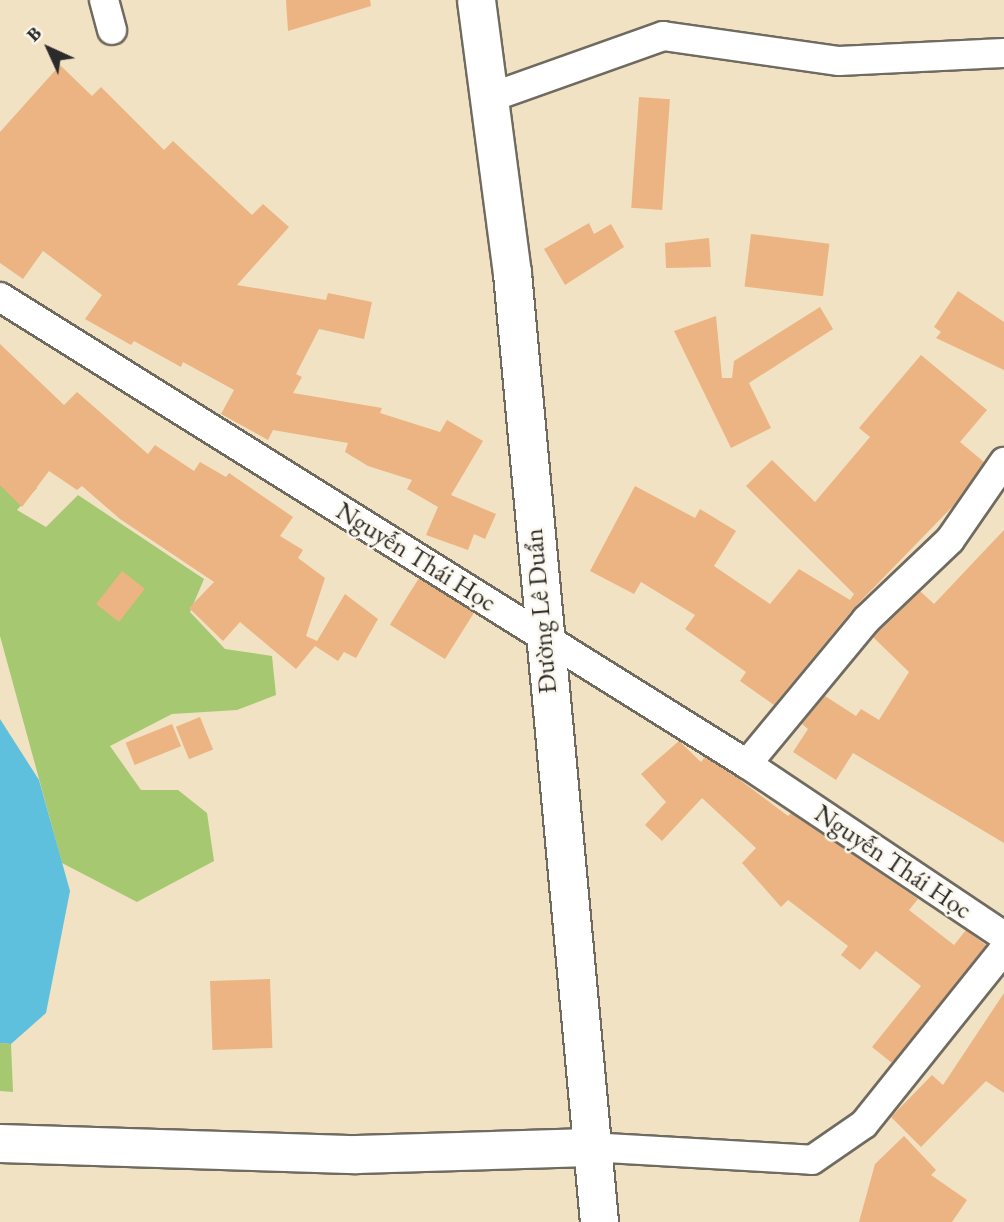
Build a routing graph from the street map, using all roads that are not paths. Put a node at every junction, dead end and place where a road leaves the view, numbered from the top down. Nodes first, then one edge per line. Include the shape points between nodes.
1 (104, 0) edge
2 (476, 0) edge
3 (112, 30) dead end
4 (1004, 53) edge
5 (489, 98) junction
6 (0, 297) edge
7 (1004, 462) edge
8 (542, 638) junction
9 (747, 764) junction
10 (1004, 936) edge
11 (1004, 949) edge
12 (0, 1143) edge
13 (589, 1147) junction
14 (599, 1222) edge

1 - 3 street
2 - 5 street, Đường Lê Duẩn
4 - 5 street via 839,61 663,36
5 - 8 street, Đường Lê Duẩn via 512,273
6 - 8 street, Nguyễn Thái Học
7 - 9 street via 950,540 866,620
8 - 9 street, Nguyễn Thái Học
8 - 13 street, Đường Lê Duẩn
9 - 10 street, Nguyễn Thái Học
11 - 13 street via 864,1124 812,1160
12 - 13 street via 356,1154
13 - 14 street, Đường Lê Duẩn

